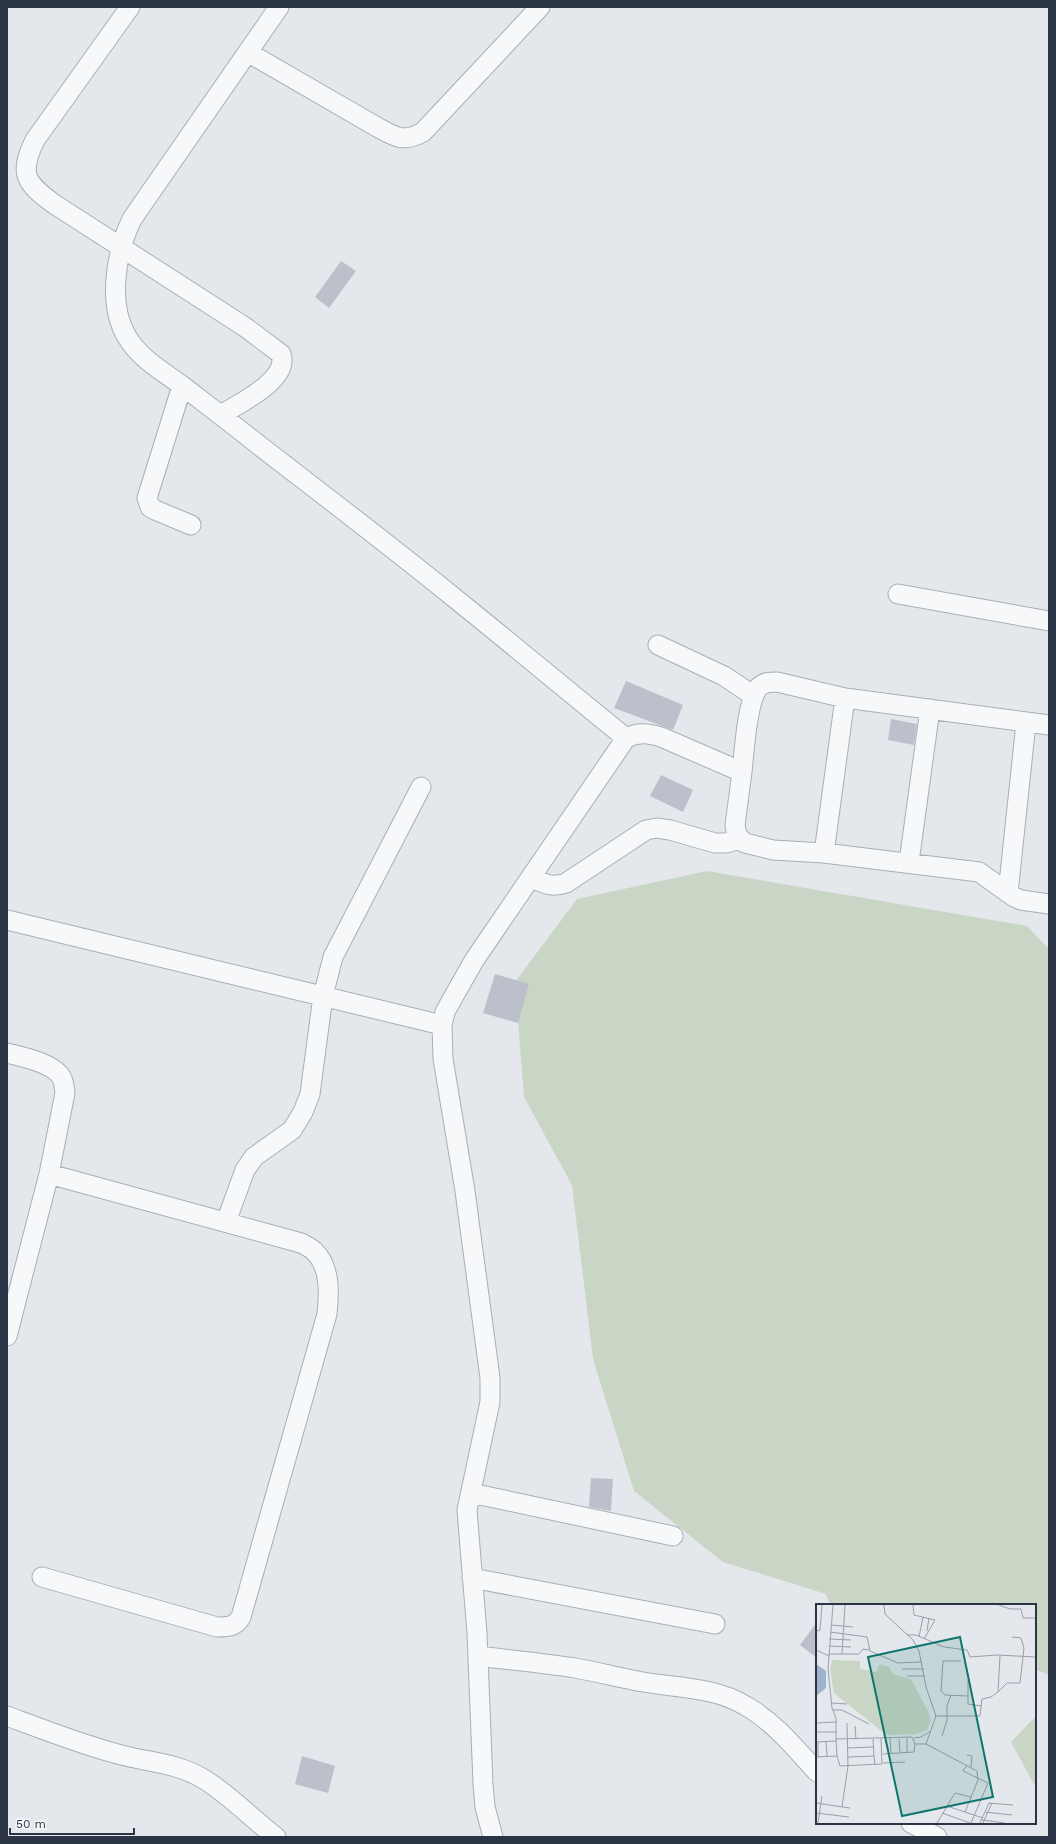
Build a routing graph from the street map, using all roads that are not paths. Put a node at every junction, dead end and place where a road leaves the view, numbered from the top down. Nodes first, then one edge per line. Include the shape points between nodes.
1 (130, 7) edge
2 (279, 7) edge
3 (534, 9) edge
4 (249, 53) junction
5 (120, 247) junction
6 (182, 386) junction
7 (221, 415) junction
8 (191, 524) dead end
9 (898, 594) dead end
10 (1049, 621) edge
11 (658, 645) dead end
12 (754, 696) junction
13 (845, 698) junction
14 (930, 709) junction
15 (1026, 723) junction
16 (1049, 725) edge
17 (626, 738) junction
18 (742, 772) junction
19 (422, 788) dead end
20 (740, 839) junction
21 (824, 853) junction
22 (909, 862) junction
23 (531, 877) junction
24 (1008, 893) junction
25 (1049, 904) edge
26 (7, 920) edge
27 (323, 996) junction
28 (442, 1025) junction
29 (7, 1053) edge
30 (49, 1174) junction
31 (226, 1222) junction
32 (7, 1336) edge
33 (470, 1493) junction
34 (673, 1536) dead end
35 (42, 1577) dead end
36 (472, 1578) junction
37 (715, 1624) dead end
38 (478, 1656) junction
39 (7, 1716) edge
40 (816, 1771) edge
41 (913, 1824) edge
42 (276, 1837) edge
43 (493, 1837) edge
44 (937, 1837) edge

1 - 5 street via 35,140 26,164 26,174 34,189
2 - 4 street
3 - 4 street via 423,132 408,139 392,135 377,127
4 - 5 street via 132,219
5 - 6 street via 116,278 120,322 137,352
5 - 7 street via 245,327 281,354 282,366 271,382
6 - 7 street
6 - 8 street via 147,498 150,507 155,510
7 - 17 street via 456,599
9 - 10 street
11 - 12 street via 724,676
12 - 13 street via 763,684 777,682
12 - 18 street via 750,708
13 - 14 street
13 - 21 street
14 - 15 street
14 - 22 street
15 - 16 street
15 - 24 street
17 - 18 street via 640,733 661,737
17 - 23 street
18 - 20 street via 735,824
19 - 27 street via 334,957
20 - 21 street via 759,848
20 - 23 street via 715,843 657,828 646,830 566,883 549,885
21 - 22 street
22 - 24 street via 979,872
23 - 28 street via 451,1000
24 - 25 street via 1021,900
26 - 27 street
27 - 28 street
27 - 31 street via 310,1094 303,1112 292,1130 254,1157 245,1170
28 - 33 street via 443,1059 465,1191 490,1378 490,1402
29 - 30 street via 36,1061 60,1074 64,1082 63,1107
30 - 31 street
30 - 32 street
31 - 35 street via 301,1243 314,1251 324,1264 329,1296 241,1617 237,1624 217,1627
33 - 34 street
33 - 36 street via 467,1516
36 - 37 street
36 - 38 street
38 - 40 street via 574,1668 644,1682 690,1687 730,1698 762,1716
38 - 43 street via 483,1784 485,1807
39 - 42 street via 114,1754 191,1772 228,1797
41 - 44 street

